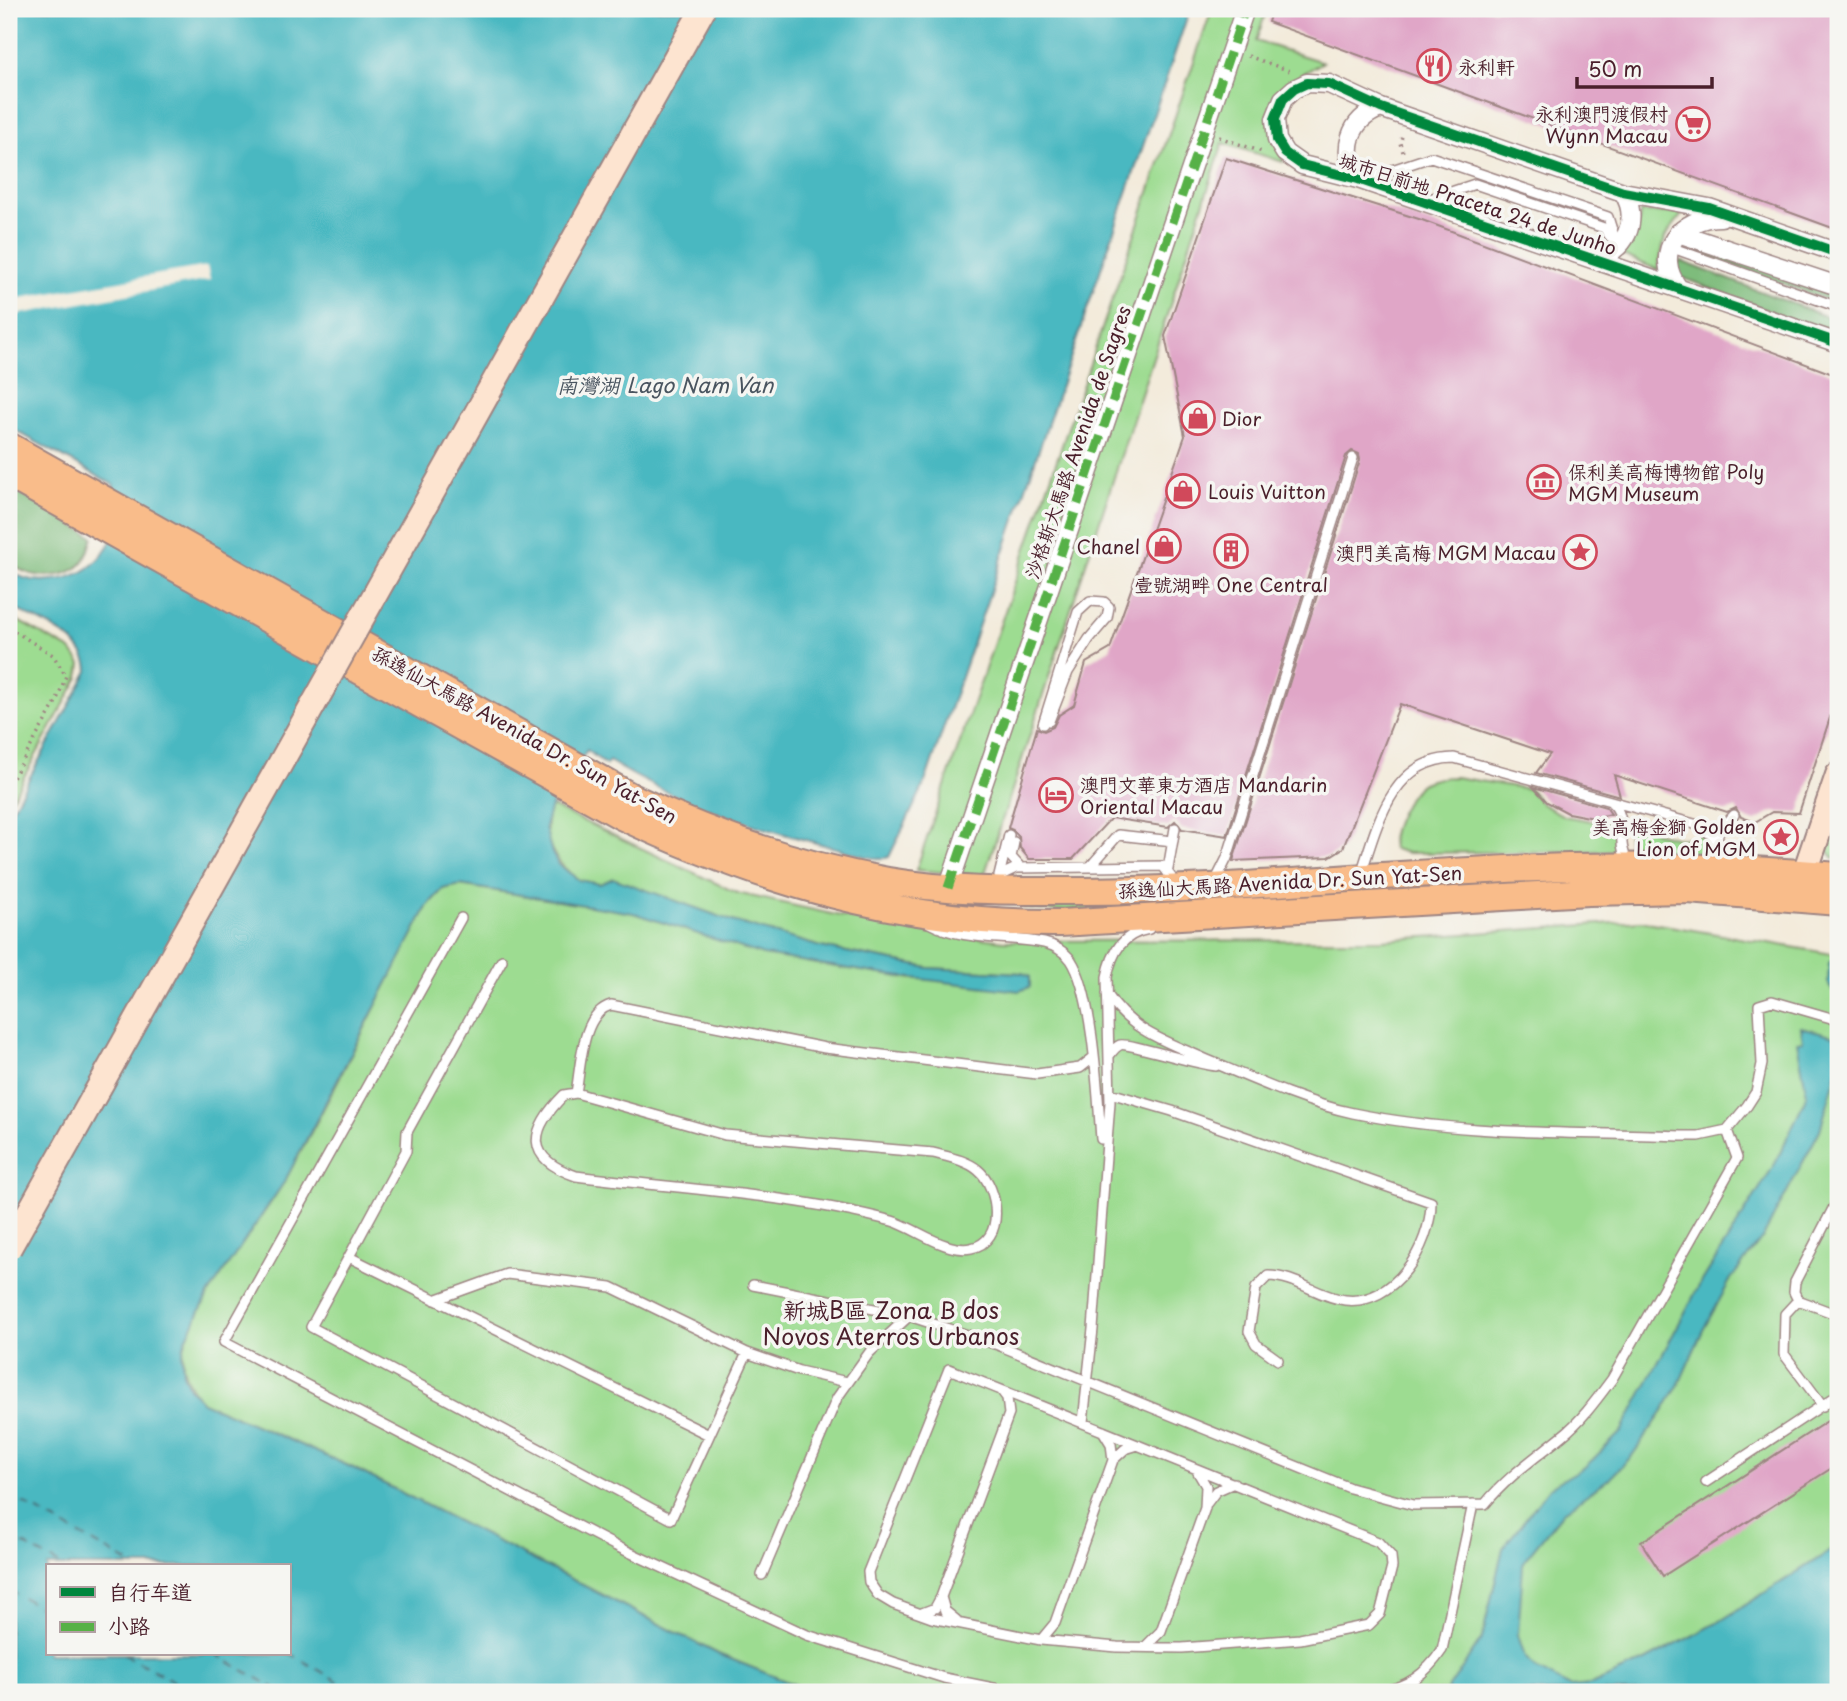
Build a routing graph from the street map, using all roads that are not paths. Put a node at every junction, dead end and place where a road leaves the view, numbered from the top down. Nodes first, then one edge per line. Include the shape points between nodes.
1 (703, 9) edge
2 (1245, 9) edge
3 (1381, 108) junction
4 (1361, 179) junction
5 (1623, 192) junction
6 (1424, 201) junction
7 (1736, 218) junction
8 (1674, 240) junction
9 (1618, 248) junction
10 (1838, 253) edge
11 (1593, 259) junction
12 (1838, 286) edge
13 (1679, 289) junction
14 (1838, 307) edge
15 (1837, 343) edge
16 (9, 446) edge
17 (1353, 458) dead end
18 (9, 475) edge
19 (109, 516) junction
20 (1046, 723) joint
21 (1838, 775) edge
22 (582, 782) junction
23 (1607, 800) junction
24 (1734, 815) dead end
25 (1175, 828) dead end
26 (1173, 841) junction
27 (1717, 844) junction
28 (1227, 858) junction
29 (1090, 867) junction
30 (1634, 867) junction
31 (1021, 868) junction
32 (1168, 869) junction
33 (1731, 869) junction
34 (1838, 876) edge
35 (1359, 879) junction
36 (998, 884) junction
37 (1801, 886) junction
38 (1251, 887) junction
39 (948, 888) junction
40 (1196, 889) junction
41 (1838, 902) edge
42 (912, 913) junction
43 (461, 918) dead end
44 (1060, 923) junction
45 (1193, 926) dead end
46 (502, 960) dead end
47 (1108, 995) junction
48 (1838, 1020) edge
49 (1090, 1030) junction
50 (1109, 1042) junction
51 (1126, 1044) junction
52 (1094, 1057) junction
53 (1109, 1057) junction
54 (1222, 1066) junction
55 (576, 1093) junction
56 (1110, 1093) junction
57 (1727, 1129) junction
58 (1103, 1162) junction
59 (1838, 1199) edge
60 (9, 1248) edge
61 (349, 1257) junction
62 (753, 1285) dead end
63 (435, 1300) junction
64 (1798, 1300) junction
65 (909, 1315) junction
66 (1838, 1315) edge
67 (747, 1353) junction
68 (1278, 1360) dead end
69 (847, 1381) junction
70 (1086, 1382) junction
71 (1001, 1390) junction
72 (1838, 1395) edge
73 (1031, 1402) junction
74 (1823, 1406) junction
75 (1009, 1414) junction
76 (1083, 1422) junction
77 (1102, 1430) junction
78 (709, 1435) junction
79 (1139, 1445) junction
80 (1113, 1460) junction
81 (1194, 1467) junction
82 (1706, 1482) dead end
83 (1234, 1483) junction
84 (1473, 1504) junction
85 (1205, 1508) junction
86 (762, 1575) dead end
87 (941, 1597) junction
88 (920, 1614) junction
89 (1055, 1623) junction
90 (961, 1624) junction
91 (1163, 1625) junction
92 (1041, 1640) junction
93 (1070, 1643) junction
94 (1143, 1648) junction
95 (1182, 1648) junction
96 (1013, 1692) edge
97 (1378, 1692) edge

1 - 60 main road, bridge
2 - 39 street, 沙格斯大馬路 Avenida de Sagres
3 - 4 street, 城市日前地 Praceta 24 de Junho via 1362,119 1350,137 1349,158
3 - 4 street, 城市日前地 Praceta 24 de Junho via 1329,84 1307,83 1279,105 1275,126 1285,153 1302,165
3 - 5 street
4 - 6 street, 城市日前地 Praceta 24 de Junho
4 - 9 lane via 1431,157 1608,217
5 - 7 street via 1709,208
5 - 9 street, 城市日前地 Praceta 24 de Junho via 1631,217
6 - 9 lane via 1475,184 1604,228
6 - 11 street, 城市日前地 Praceta 24 de Junho
7 - 8 street via 1701,219
7 - 10 street
8 - 12 street
8 - 13 street via 1669,268
8 - 14 lane
9 - 11 street, 城市日前地 Praceta 24 de Junho
11 - 13 street, 城市日前地 Praceta 24 de Junho
13 - 15 street, 城市日前地 Praceta 24 de Junho
16 - 19 main road, 孫逸仙大馬路 Avenida Dr. Sun Yat-Sen
17 - 28 lane
18 - 19 main road, 孫逸仙大馬路 Avenida Dr. Sun Yat-Sen
19 - 22 main road, 孫逸仙大馬路 Avenida Dr. Sun Yat-Sen
20 - 20 lane via 1078,612 1090,601 1104,602 1109,607 1107,618 1077,654
21 - 37 main road
22 - 39 main road, 孫逸仙大馬路 Avenida Dr. Sun Yat-Sen via 632,797 730,840 823,868
22 - 42 main road, 孫逸仙大馬路 Avenida Dr. Sun Yat-Sen via 662,836 719,859 781,880
23 - 27 lane via 1698,825
23 - 30 lane via 1621,816 1623,855
23 - 35 lane via 1454,758 1424,763 1406,775 1391,795
24 - 27 lane via 1718,833
25 - 26 lane
26 - 29 lane via 1118,835
26 - 32 lane
27 - 33 lane
28 - 38 lane via 1233,875
28 - 40 lane via 1219,877
29 - 31 lane
29 - 32 lane
30 - 33 main road, 孫逸仙大馬路 Avenida Dr. Sun Yat-Sen
30 - 35 main road, 孫逸仙大馬路 Avenida Dr. Sun Yat-Sen
31 - 36 lane via 1007,870
31 - 36 lane via 1011,857 1012,838
32 - 40 lane via 1175,883
33 - 37 main road, 孫逸仙大馬路 Avenida Dr. Sun Yat-Sen
34 - 37 main road, 孫逸仙大馬路 Avenida Dr. Sun Yat-Sen
35 - 38 main road, 孫逸仙大馬路 Avenida Dr. Sun Yat-Sen
36 - 39 main road, 孫逸仙大馬路 Avenida Dr. Sun Yat-Sen
36 - 40 main road, 孫逸仙大馬路 Avenida Dr. Sun Yat-Sen
36 - 44 main road via 1001,901 1012,911
37 - 41 main road, 孫逸仙大馬路 Avenida Dr. Sun Yat-Sen
37 - 44 main road, 孫逸仙大馬路 Avenida Dr. Sun Yat-Sen via 1589,892 1304,915
38 - 40 main road, 孫逸仙大馬路 Avenida Dr. Sun Yat-Sen
42 - 44 main road, 孫逸仙大馬路 Avenida Dr. Sun Yat-Sen via 1002,923
42 - 49 lane via 949,933 1044,943 1060,951 1078,976
43 - 96 lane via 225,1342 616,1546 807,1635 932,1674
45 - 47 lane via 1152,928 1125,938 1111,959
46 - 61 lane via 407,1132 406,1151
47 - 50 lane
47 - 54 lane via 1123,1015 1146,1033
48 - 57 lane via 1780,1003 1759,1005 1760,1076 1747,1106
49 - 50 lane
49 - 52 lane
50 - 51 lane
50 - 53 lane
51 - 53 lane
51 - 54 lane via 1184,1062
52 - 55 lane via 1080,1068 1037,1074 825,1048 611,1005 592,1018
52 - 58 lane
53 - 56 lane
54 - 57 lane via 1351,1112 1464,1129 1690,1136
55 - 55 lane via 725,1135 933,1153 960,1161 978,1170 991,1185 993,1232 970,1249 945,1244 894,1222 830,1209 576,1176 552,1168 541,1156 537,1139 554,1105 564,1095
56 - 58 lane
56 - 68 lane via 1431,1202 1423,1242 1410,1265 1386,1289 1365,1301 1341,1300 1281,1276 1268,1276 1256,1288 1249,1331 1256,1344
57 - 84 lane via 1737,1158 1612,1379 1563,1435 1504,1481 1485,1504
58 - 70 lane
59 - 64 lane via 1795,1282
61 - 63 lane
61 - 78 lane via 311,1327 671,1519
62 - 65 lane
63 - 67 lane via 507,1275 611,1287
63 - 78 lane
64 - 66 lane
64 - 74 lane via 1785,1314 1784,1354
65 - 69 lane
65 - 70 lane
67 - 69 lane
67 - 78 lane
69 - 86 lane
70 - 76 lane
70 - 84 lane via 1350,1488 1413,1504
71 - 73 lane
71 - 75 lane
71 - 88 lane via 949,1369 869,1572 869,1582 878,1595
72 - 74 lane
73 - 75 lane via 1016,1406
73 - 76 lane
74 - 82 lane
75 - 87 lane
76 - 77 lane
77 - 79 lane
77 - 80 lane via 1111,1444
79 - 80 lane via 1125,1449
79 - 81 lane
80 - 89 lane
81 - 83 lane
81 - 85 lane via 1206,1486
83 - 85 lane via 1216,1491
83 - 95 lane via 1385,1547 1392,1567 1382,1608 1369,1625 1350,1631
84 - 97 lane via 1442,1650 1431,1667 1411,1682
85 - 91 lane
87 - 88 lane via 934,1608
87 - 90 lane via 945,1611
88 - 90 lane
89 - 92 lane
89 - 93 lane
90 - 92 lane
91 - 94 lane via 1156,1639
91 - 95 lane via 1168,1640
92 - 93 lane
93 - 94 lane
94 - 95 lane

